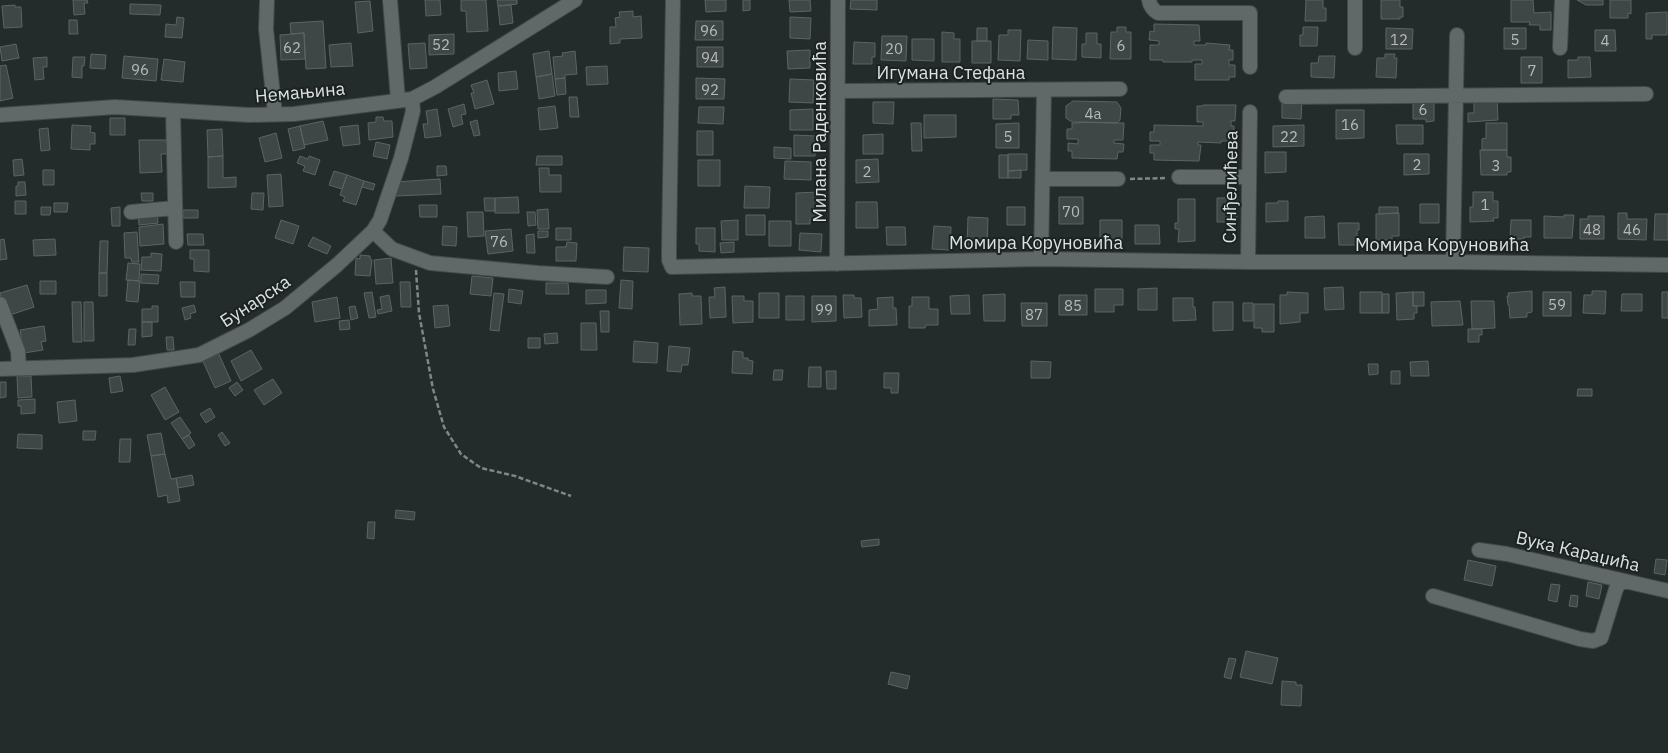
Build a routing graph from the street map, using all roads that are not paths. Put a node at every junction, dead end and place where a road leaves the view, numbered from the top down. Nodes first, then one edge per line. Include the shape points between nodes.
1 (266, 0) edge
2 (390, 0) edge
3 (575, 0) edge
4 (673, 0) edge
5 (838, 0) edge
6 (1149, 0) edge
7 (1355, 0) edge
8 (1562, 0) edge
9 (1457, 35) dead end
10 (1355, 48) dead end
11 (1560, 48) dead end
12 (1250, 67) dead end
13 (1120, 89) dead end
14 (1044, 90) junction
15 (838, 91) junction
16 (1646, 94) dead end
17 (1457, 96) junction
18 (1286, 97) dead end
19 (405, 99) junction
20 (173, 111) junction
21 (1250, 112) dead end
22 (275, 114) junction
23 (0, 115) edge
24 (1248, 177) junction
25 (1179, 178) road end
26 (1043, 179) junction
27 (1118, 180) road end
28 (175, 208) junction
29 (131, 212) dead end
30 (373, 231) junction
31 (176, 242) dead end
32 (1041, 259) junction
33 (1248, 262) junction
34 (1453, 262) junction
35 (837, 264) junction
36 (1668, 265) edge
37 (607, 277) dead end
38 (0, 304) edge
39 (19, 368) junction
40 (0, 369) edge
41 (1479, 550) dead end
42 (1620, 580) junction
43 (1668, 590) edge
44 (1432, 596) dead end

1 - 22 street
2 - 19 street, Бунарска
3 - 19 street, Немањина via 434,87
4 - 35 street, Момира Коруновића via 669,247 672,266
5 - 15 street, Милана Раденковића
6 - 12 street via 1158,13 1250,13
7 - 10 street
8 - 11 street
9 - 17 street
13 - 14 street
14 - 15 street, Игумана Стефана
14 - 26 street, Игумана Стефана
15 - 35 street, Милана Раденковића
16 - 17 street
17 - 18 street
17 - 34 street
19 - 22 street, Немањина
19 - 30 street, Бунарска via 412,111 401,158 380,220
20 - 22 street, Немањина
20 - 23 street, Немањина via 115,107
20 - 28 street
21 - 24 street, Синђелићева
24 - 25 street
24 - 33 street, Синђелићева
26 - 27 street
26 - 32 street, Игумана Стефана
28 - 29 street
28 - 31 street
30 - 37 street via 392,249 430,263
30 - 39 street, Бунарска via 285,308 199,355 133,365
32 - 33 street, Момира Коруновића
32 - 35 street, Момира Коруновића
33 - 34 street, Момира Коруновића
34 - 36 street, Момира Коруновића
38 - 39 street via 18,351
39 - 40 street, Бунарска
41 - 42 street, Вука Караџића
42 - 43 street, Вука Караџића
42 - 44 street via 1601,638 1594,641

